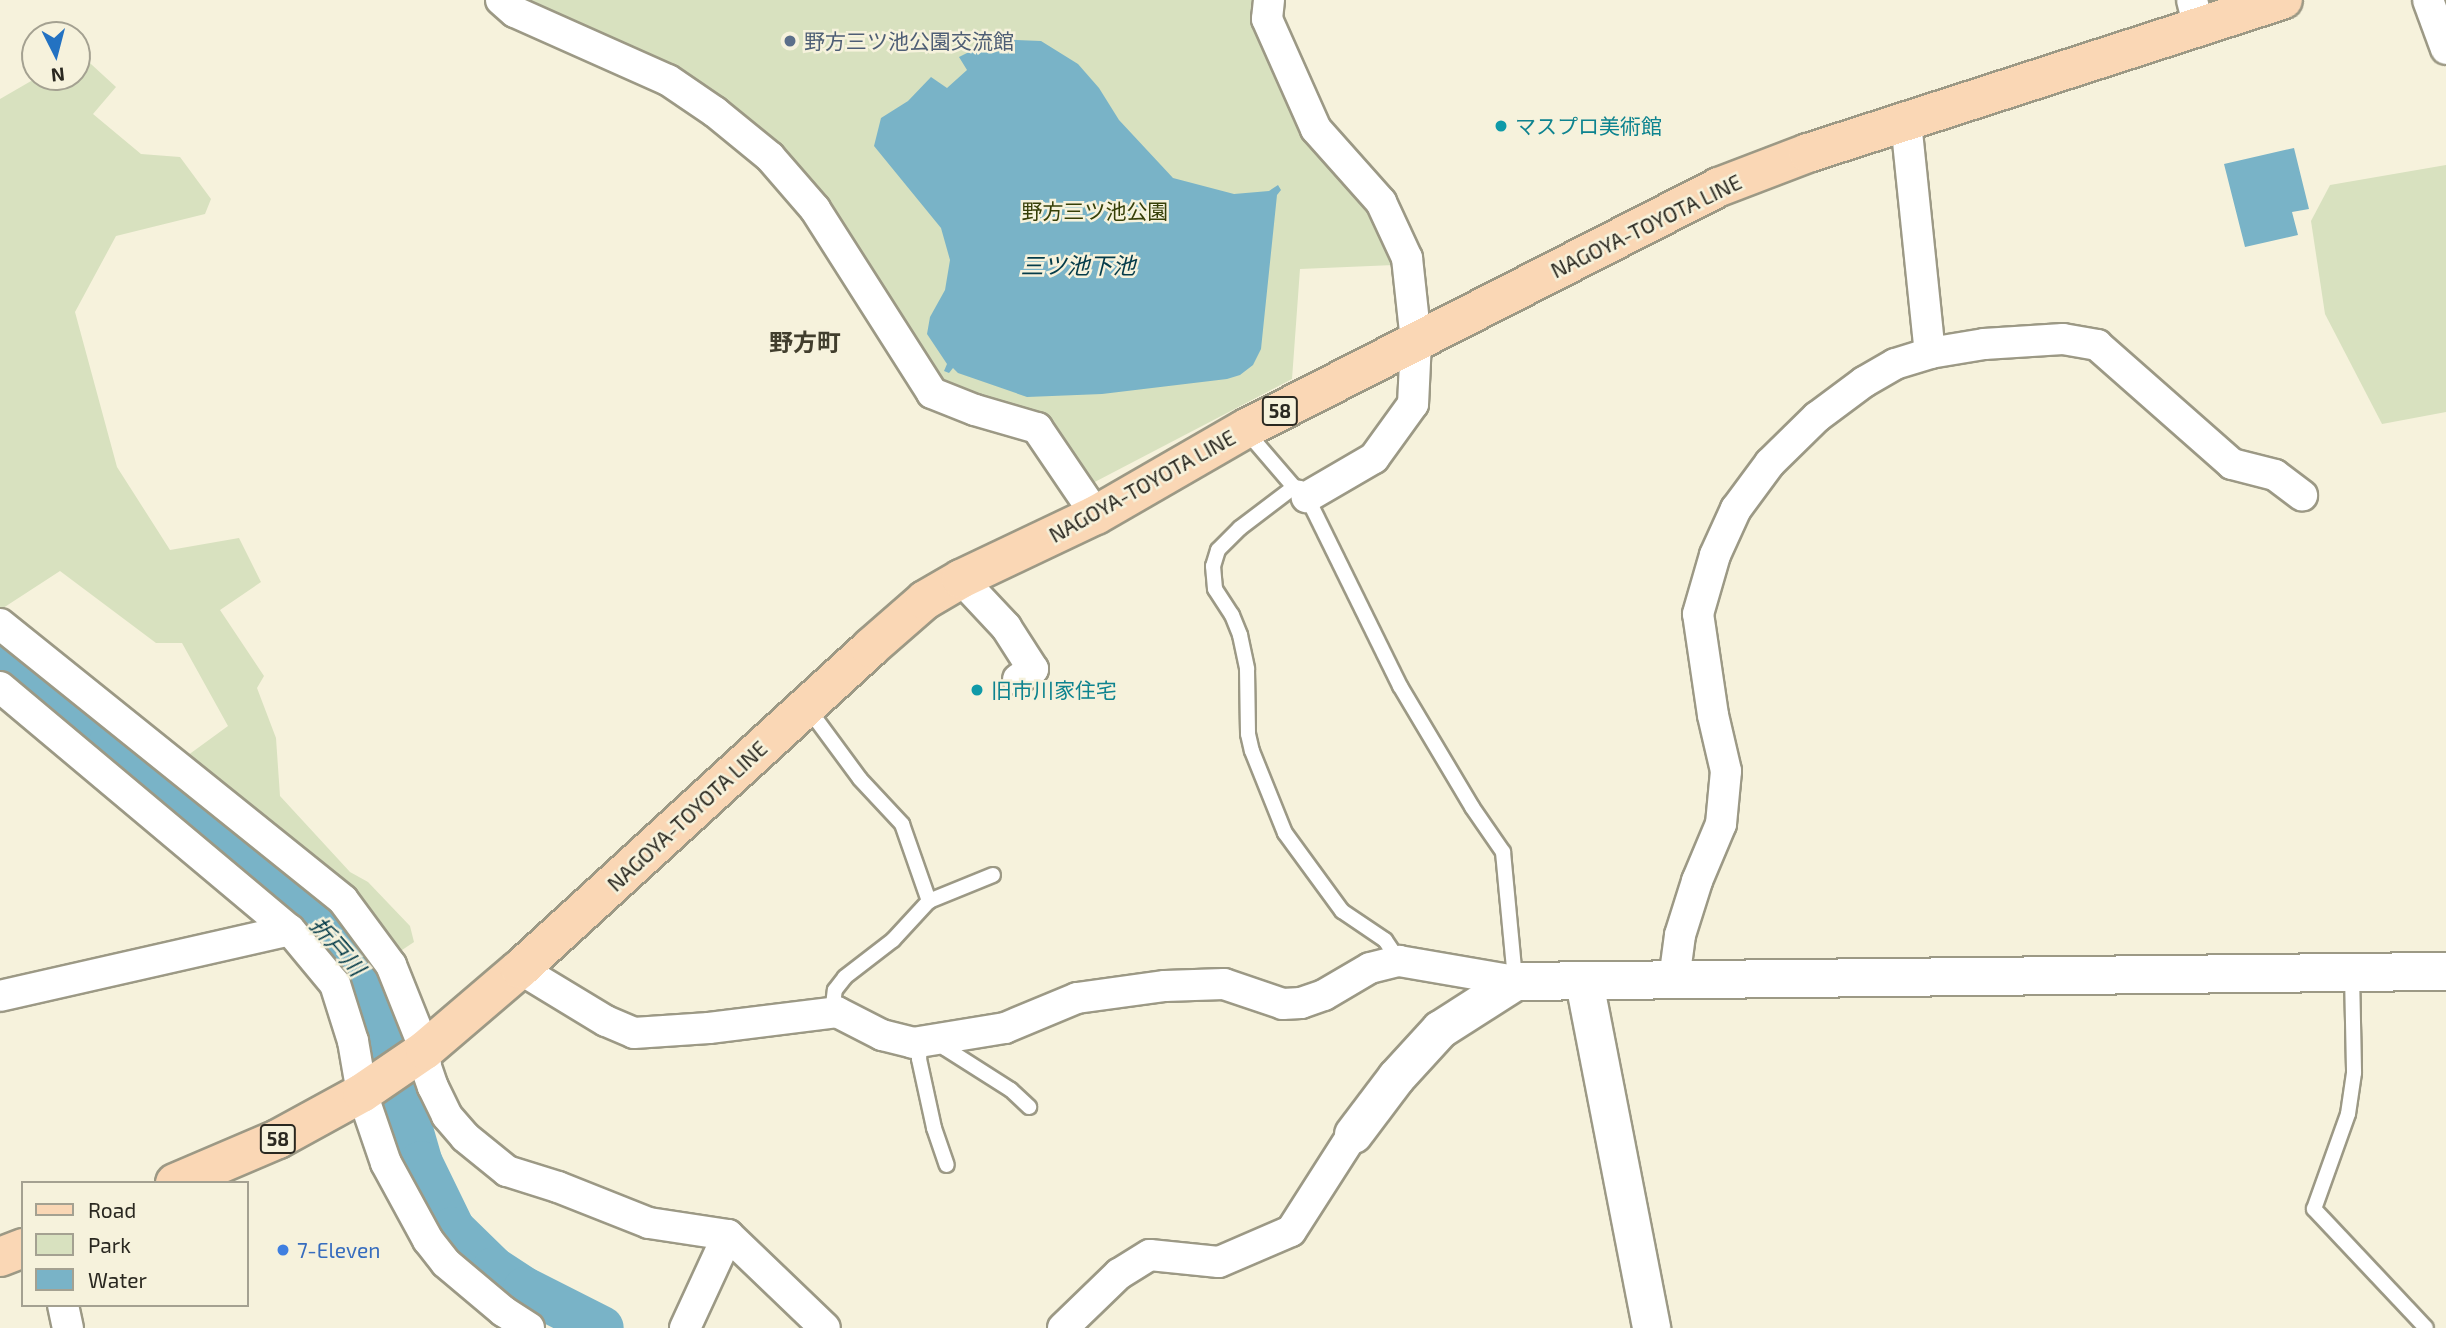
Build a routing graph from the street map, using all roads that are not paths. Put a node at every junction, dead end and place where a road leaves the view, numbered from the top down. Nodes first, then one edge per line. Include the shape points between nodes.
1 (501, 0) edge
2 (1269, 0) edge
3 (2283, 0) edge
4 (2428, 0) edge
5 (2196, 14) edge
6 (2446, 49) edge
7 (1906, 122) junction
8 (1416, 341) junction
9 (1930, 353) junction
10 (1245, 429) junction
11 (1301, 492) junction
12 (2302, 495) dead end
13 (1096, 515) junction
14 (961, 579) junction
15 (0, 624) edge
16 (1018, 680) dead end
17 (0, 687) edge
18 (806, 705) junction
19 (993, 875) dead end
20 (929, 901) junction
21 (290, 930) junction
22 (1399, 961) junction
23 (520, 970) junction
24 (2446, 971) edge
25 (2352, 972) junction
26 (1674, 980) junction
27 (1515, 981) junction
28 (1584, 982) junction
29 (0, 996) edge
30 (832, 1013) junction
31 (929, 1041) junction
32 (420, 1054) junction
33 (368, 1089) junction
34 (1029, 1107) dead end
35 (1353, 1134) joint
36 (947, 1165) dead end
37 (180, 1181) edge
38 (728, 1235) junction
39 (21, 1249) edge
40 (0, 1257) edge
41 (63, 1307) edge
42 (68, 1328) edge
43 (529, 1328) edge
44 (685, 1328) edge
45 (825, 1328) edge
46 (1063, 1328) edge
47 (1651, 1328) edge
48 (2426, 1328) edge

1 - 13 street via 515,12 668,80 770,157 815,209 933,393 1037,428
2 - 8 street via 1267,19 1315,129 1381,202 1407,258
3 - 5 main road, NAGOYA-TOYOTA LINE / 58
4 - 6 street
5 - 7 main road, NAGOYA-TOYOTA LINE / 58
7 - 8 main road, NAGOYA-TOYOTA LINE / 58 via 1719,187
7 - 9 street
8 - 10 main road, NAGOYA-TOYOTA LINE / 58
8 - 11 street via 1413,404 1374,458
9 - 12 street via 2063,339 2097,345 2232,464 2275,475
9 - 26 street via 1895,364 1817,417 1770,463 1736,509 1715,555 1698,614 1726,771 1721,824 1680,935
10 - 11 lane
10 - 13 main road, NAGOYA-TOYOTA LINE / 58
11 - 22 lane via 1240,527 1218,550 1213,566 1215,590 1240,635 1247,668 1248,734 1285,832 1342,911 1385,940
11 - 27 lane via 1400,686 1503,852
13 - 14 main road, NAGOYA-TOYOTA LINE / 58
14 - 16 street via 1006,627 1032,668
14 - 18 main road, NAGOYA-TOYOTA LINE / 58 via 925,600
15 - 32 street via 343,900 391,965
17 - 21 street
18 - 20 lane via 860,779 902,824
18 - 23 main road, NAGOYA-TOYOTA LINE / 58
19 - 20 lane
20 - 30 lane via 893,940 845,977 835,990
21 - 29 street
21 - 33 street via 335,984
22 - 27 street
22 - 31 street via 1370,968 1301,1003 1283,1004 1224,984 1165,986 1077,998 1005,1028
23 - 30 street via 606,1021 634,1032
23 - 32 main road, NAGOYA-TOYOTA LINE / 58
24 - 25 street
25 - 26 street
25 - 48 lane via 2354,1073 2347,1114 2314,1209
26 - 28 street
27 - 28 street
27 - 35 street via 1440,1029
28 - 47 street
30 - 31 street via 883,1035 913,1043
31 - 34 lane via 1011,1090
31 - 36 lane via 921,1071
32 - 33 main road, NAGOYA-TOYOTA LINE / 58
32 - 38 street via 447,1116 507,1171 649,1223
33 - 37 main road, NAGOYA-TOYOTA LINE / 58 via 278,1139
33 - 43 street via 386,1163 428,1240 446,1263
35 - 46 street via 1291,1231 1219,1262 1150,1255 1119,1274
38 - 44 street
38 - 45 street
39 - 40 main road
41 - 42 street

